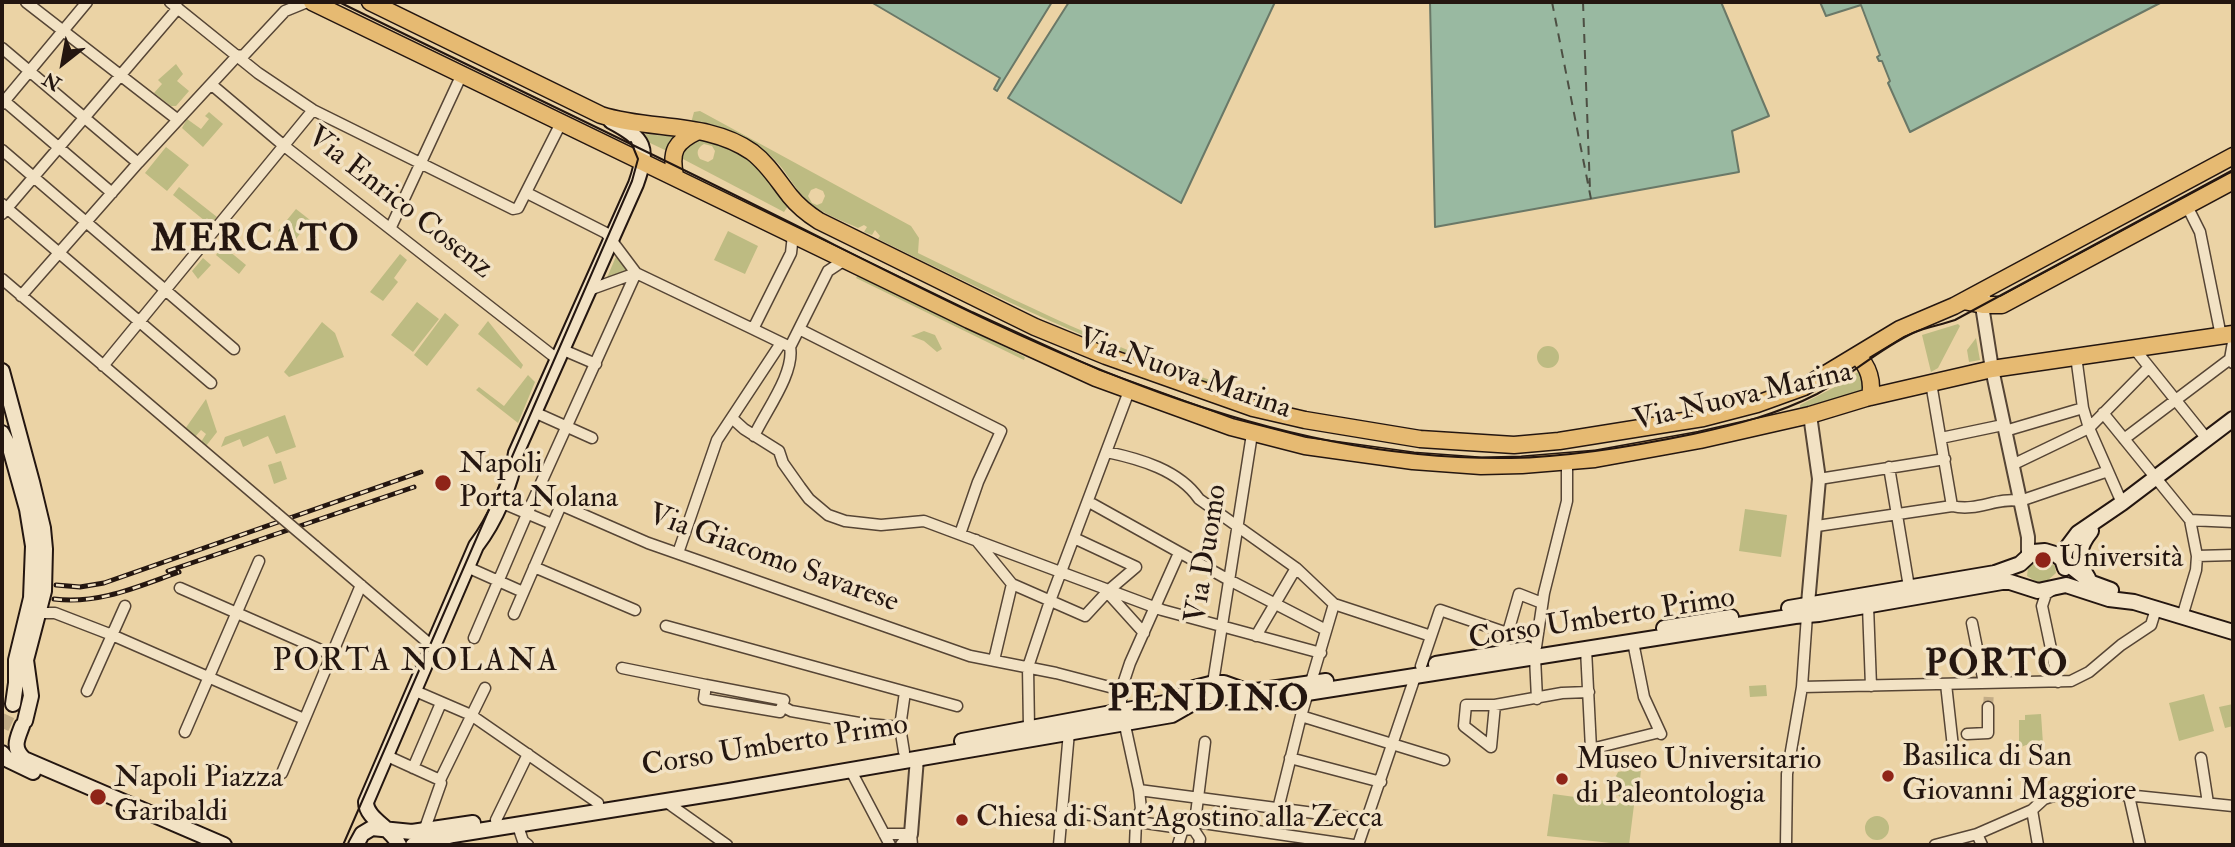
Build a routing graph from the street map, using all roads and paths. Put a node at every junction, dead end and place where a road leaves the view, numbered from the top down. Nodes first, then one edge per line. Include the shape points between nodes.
1 (26, 2) edge
2 (87, 2) edge
3 (310, 2) edge
4 (370, 2) edge
5 (174, 5) edge
6 (285, 6) edge
7 (64, 31) junction
8 (2, 48) edge
9 (237, 56) junction
10 (30, 71) junction
11 (462, 75) junction
12 (121, 76) junction
13 (212, 85) junction
14 (3, 102) edge
15 (313, 110) junction
16 (601, 115) junction
17 (85, 118) junction
18 (178, 120) junction
19 (561, 123) junction
20 (698, 131) junction
21 (283, 145) junction
22 (60, 148) junction
23 (2, 150) edge
24 (2233, 156) edge
25 (643, 162) junction
26 (138, 163) junction
27 (420, 163) junction
28 (669, 173) junction
29 (33, 177) junction
30 (2233, 181) edge
31 (636, 184) junction
32 (112, 193) junction
33 (527, 193) junction
34 (2187, 206) junction
35 (4, 209) edge
36 (86, 222) junction
37 (391, 227) junction
38 (793, 235) junction
39 (611, 239) junction
40 (60, 253) junction
41 (846, 259) junction
42 (636, 273) junction
43 (2, 279) edge
44 (1992, 285) junction
45 (166, 290) junction
46 (589, 290) junction
47 (21, 296) junction
48 (1964, 301) junction
49 (1983, 305) junction
50 (2002, 305) junction
51 (139, 321) junction
52 (753, 329) junction
53 (799, 329) junction
54 (1986, 333) junction
55 (2229, 337) edge
56 (785, 345) junction
57 (2133, 347) junction
58 (234, 349) dead end
59 (559, 354) junction
60 (1857, 356) junction
61 (2076, 356) junction
62 (2232, 361) edge
63 (596, 364) junction
64 (103, 366) junction
65 (2149, 367) junction
66 (1992, 369) junction
67 (2, 378) edge
68 (211, 383) dead end
69 (1931, 383) junction
70 (1129, 391) junction
71 (1870, 397) junction
72 (2174, 399) junction
73 (2083, 408) junction
74 (534, 412) junction
75 (2103, 413) junction
76 (1810, 415) junction
77 (6, 418) edge
78 (733, 419) junction
79 (2233, 419) edge
80 (567, 428) junction
81 (2004, 428) junction
82 (2089, 428) junction
83 (1252, 434) junction
84 (754, 436) junction
85 (592, 438) dead end
86 (1941, 438) junction
87 (2124, 439) junction
88 (2207, 439) junction
89 (1107, 452) junction
90 (1945, 459) junction
91 (1567, 463) junction
92 (2012, 465) junction
93 (1889, 467) junction
94 (2108, 471) junction
95 (2155, 478) junction
96 (1819, 479) junction
97 (2020, 501) junction
98 (500, 502) junction
99 (1089, 502) junction
100 (2122, 503) junction
101 (1952, 506) junction
102 (527, 514) junction
103 (1896, 514) junction
104 (2104, 517) junction
105 (2190, 520) junction
106 (2233, 522) edge
107 (552, 524) junction
108 (1237, 526) junction
109 (1817, 526) junction
110 (960, 534) junction
111 (1074, 538) junction
112 (975, 539) junction
113 (678, 553) junction
114 (1179, 553) junction
115 (2197, 555) junction
116 (2233, 555) edge
117 (2024, 560) junction
118 (259, 561) dead end
119 (2063, 562) junction
120 (467, 567) junction
121 (534, 567) junction
122 (1296, 568) junction
123 (1061, 572) junction
124 (498, 580) junction
125 (1228, 580) junction
126 (2092, 583) junction
127 (360, 584) junction
128 (1012, 584) junction
129 (1961, 584) junction
130 (1909, 587) junction
131 (2025, 587) junction
132 (2055, 588) junction
133 (180, 589) dead end
134 (1108, 591) junction
135 (523, 592) junction
136 (1050, 601) junction
137 (2134, 602) junction
138 (1274, 603) junction
139 (1542, 603) junction
140 (1334, 604) junction
141 (125, 606) dead end
142 (1868, 606) junction
143 (1155, 608) junction
144 (2156, 608) junction
145 (635, 610) dead end
146 (1807, 610) junction
147 (39, 613) junction
148 (236, 613) junction
149 (514, 614) dead end
150 (2182, 617) junction
151 (1972, 624) dead end
152 (666, 626) dead end
153 (1222, 626) junction
154 (1326, 630) junction
155 (2233, 632) edge
156 (1507, 633) junction
157 (1144, 634) junction
158 (112, 635) junction
159 (1256, 636) junction
160 (1432, 636) junction
161 (474, 638) dead end
162 (1633, 642) junction
163 (432, 646) junction
164 (1586, 649) junction
165 (1536, 652) junction
166 (1321, 653) junction
167 (1502, 653) junction
168 (22, 654) junction
169 (330, 654) junction
170 (995, 660) junction
171 (1028, 667) junction
172 (622, 668) dead end
173 (1418, 671) junction
174 (209, 677) junction
175 (2058, 682) junction
176 (1213, 683) junction
177 (1946, 684) junction
178 (1871, 686) junction
179 (1987, 686) junction
180 (1802, 687) junction
181 (485, 688) dead end
182 (1310, 688) junction
183 (413, 690) junction
184 (1121, 690) junction
185 (88, 691) dead end
186 (905, 692) junction
187 (1589, 692) junction
188 (1250, 697) junction
189 (1537, 699) junction
190 (442, 703) junction
191 (13, 704) tunnel mouth
192 (1495, 705) junction
193 (957, 706) dead end
194 (1988, 707) tunnel mouth
195 (1171, 708) junction
196 (471, 715) junction
197 (1301, 716) junction
198 (1124, 717) junction
199 (304, 719) junction
200 (900, 727) junction
201 (1029, 728) junction
202 (185, 732) dead end
203 (1069, 733) junction
204 (1967, 734) dead end
205 (1205, 742) dead end
206 (1392, 744) junction
207 (1953, 747) dead end
208 (2, 753) edge
209 (528, 754) junction
210 (385, 755) junction
211 (911, 755) junction
212 (1290, 758) junction
213 (2201, 758) dead end
214 (1444, 760) dead end
215 (19, 766) junction
216 (413, 768) junction
217 (850, 769) junction
218 (2, 770) edge
219 (282, 773) dead end
220 (440, 780) junction
221 (1381, 782) junction
222 (1139, 790) junction
223 (2127, 795) junction
224 (1199, 797) junction
225 (664, 801) junction
226 (598, 803) junction
227 (2208, 803) junction
228 (2233, 806) edge
229 (1278, 808) junction
230 (2033, 808) junction
231 (1063, 811) junction
232 (496, 820) junction
233 (1367, 820) junction
234 (1136, 821) junction
235 (518, 826) junction
236 (1195, 826) junction
237 (388, 829) junction
238 (1183, 829) junction
239 (424, 831) junction
240 (884, 834) junction
241 (1977, 834) junction
242 (451, 840) edge
243 (911, 840) edge
244 (1357, 843) edge
245 (1345, 844) edge
246 (201, 845) edge
247 (224, 845) edge
248 (356, 845) edge
249 (399, 845) edge
250 (413, 845) edge
251 (527, 845) edge
252 (727, 845) edge
253 (890, 845) edge
254 (902, 845) edge
255 (1059, 845) edge
256 (1135, 845) edge
257 (1178, 845) edge
258 (1199, 845) edge
259 (1786, 845) edge
260 (1935, 845) edge
261 (1982, 845) edge
262 (2038, 845) edge
263 (2140, 845) edge

1 - 7 street
2 - 7 street
3 - 6 street
3 - 11 main road, Via Nuova Marina
4 - 16 main road, Via Nuova Marina
5 - 9 street
5 - 12 street
6 - 9 street via 244,55
7 - 10 street
7 - 12 street
8 - 10 street
9 - 13 street
9 - 15 street
10 - 14 street
10 - 17 street
11 - 19 main road, Via Nuova Marina
11 - 27 street
12 - 17 street
12 - 18 street
13 - 18 street
13 - 21 street, Via Enrico Cosenz
14 - 22 street
15 - 21 street
15 - 27 street
16 - 20 main road, Via Nuova Marina
16 - 25 main road via 638,138
17 - 22 street
17 - 26 street
18 - 26 street
19 - 25 main road, Via Nuova Marina
19 - 33 street
20 - 28 main road via 684,137 671,159
20 - 60 main road, Via Nuova Marina via 750,150 819,221 1035,327 1186,385 1305,420 1460,443 1559,441 1675,424 1750,406 1804,387
21 - 37 street, Via Enrico Cosenz
21 - 45 street
22 - 29 street
22 - 32 street
23 - 29 street
24 - 44 main road, Via Nuova Marina
25 - 28 main road, Via Nuova Marina
25 - 31 main road
26 - 32 street
27 - 33 street via 513,209
27 - 37 street
28 - 31 main road via 648,173
28 - 38 main road, Via Nuova Marina
29 - 35 street
29 - 36 street
30 - 34 main road
31 - 39 main road
32 - 36 street
33 - 39 street
34 - 50 main road
34 - 55 street via 2200,232
35 - 40 street
36 - 40 street
36 - 45 street
37 - 59 street, Via Enrico Cosenz
38 - 41 main road, Via Nuova Marina
38 - 52 street via 791,253
39 - 42 street
39 - 46 main road
40 - 47 street
40 - 51 street
41 - 53 street via 828,271
41 - 70 main road, Via Nuova Marina
42 - 46 street
42 - 52 street
42 - 63 street
43 - 47 street
44 - 48 main road, Via Nuova Marina
44 - 49 street
45 - 51 street
45 - 58 street
46 - 59 main road
47 - 64 street
48 - 49 main road
48 - 60 main road, Via Nuova Marina via 1910,323
49 - 50 main road
49 - 54 street
50 - 54 street via 1992,315
51 - 64 street
51 - 68 street
52 - 56 street
53 - 56 street
53 - 110 street via 1001,430
54 - 66 street
55 - 57 main road, Via Nuova Marina
55 - 62 street
56 - 78 street
56 - 84 street via 791,359 786,376
57 - 61 main road, Via Nuova Marina
57 - 65 street
59 - 63 street, Via Enrico Cosenz
59 - 74 main road
60 - 71 main road via 1868,372
61 - 66 main road, Via Nuova Marina
61 - 73 street
62 - 72 street
63 - 80 street
64 - 127 street, bridge
65 - 72 street
65 - 75 street
66 - 69 main road, Via Nuova Marina
66 - 81 street
67 - 77 main road
69 - 71 main road, Via Nuova Marina
69 - 86 street
70 - 83 main road, Via Nuova Marina
70 - 89 street
71 - 76 main road, Via Nuova Marina
72 - 87 street
72 - 88 street
73 - 81 street
73 - 82 street
74 - 80 street
74 - 98 main road
75 - 82 street
75 - 87 street
76 - 91 main road, Via Nuova Marina via 1622,456
76 - 96 street
77 - 147 main road via 43,528 45,580
77 - 168 main road via 33,546
78 - 84 street
78 - 113 street via 717,440
79 - 88 main road
80 - 85 street
80 - 102 street
81 - 86 street
81 - 92 street
82 - 92 street
82 - 94 street
83 - 91 main road, Via Nuova Marina via 1413,461 1480,466
83 - 108 street, Via Duomo
84 - 110 street via 779,451 809,499 828,515 881,525 924,521
86 - 90 street
87 - 95 street
88 - 95 main road
89 - 99 street
89 - 108 street via 1151,464 1175,477
90 - 93 street
90 - 101 street
91 - 139 street via 1567,501
92 - 97 street
93 - 96 street
93 - 103 street
94 - 97 street
94 - 100 street
95 - 100 main road
95 - 105 street
96 - 109 street
97 - 101 street via 1967,510
97 - 117 street via 2028,537
98 - 102 street
98 - 120 main road
99 - 111 street
99 - 114 street
100 - 104 main road
101 - 103 street
102 - 107 street
102 - 124 street
103 - 109 street
103 - 130 street
104 - 119 main road via 2078,533
104 - 126 main road via 2079,553
105 - 106 street
105 - 115 street
107 - 113 street, Via Giacomo Savarese via 561,505
107 - 121 street
108 - 122 street
108 - 125 street, Via Duomo
109 - 146 street
110 - 112 street
111 - 123 street
111 - 134 street via 1136,567
112 - 123 street
112 - 128 street
113 - 170 street, Via Giacomo Savarese via 970,656
114 - 125 street
114 - 143 street
115 - 116 street
115 - 150 street
117 - 119 main road via 2045,551
117 - 129 main road
117 - 131 main road via 2019,577
118 - 148 street
119 - 126 main road
119 - 132 main road via 2066,572
120 - 124 street
120 - 163 main road
121 - 135 street
121 - 145 street
122 - 138 street
122 - 140 street
123 - 134 street
123 - 136 street
124 - 135 street
124 - 161 street
125 - 138 street
125 - 153 street, Via Duomo
126 - 137 main road
127 - 163 street
127 - 169 street
128 - 136 street
128 - 170 street
129 - 130 main road, Corso Umberto Primo
129 - 131 main road via 2002,582
129 - 142 main road, Corso Umberto Primo
130 - 146 main road, Corso Umberto Primo
131 - 132 main road via 2038,592
132 - 137 main road via 2066,585
132 - 175 street via 2046,594 2042,606
133 - 148 street
134 - 136 street via 1085,616
134 - 143 street
134 - 157 street
135 - 149 street
136 - 171 street
137 - 144 main road
138 - 154 street
138 - 159 street
139 - 156 street via 1519,594
139 - 165 street
140 - 154 street
140 - 160 street
141 - 158 street
142 - 146 main road, Corso Umberto Primo
142 - 178 street
143 - 153 street
143 - 157 street
144 - 150 main road
144 - 175 street via 2151,625 2089,672
146 - 162 main road, Corso Umberto Primo
146 - 165 main road, Corso Umberto Primo
146 - 180 street
147 - 158 street via 55,613
147 - 168 main road
148 - 169 street
148 - 174 street
150 - 155 main road
151 - 179 street
152 - 186 street
153 - 159 street
153 - 176 street, Via Duomo
154 - 166 street
156 - 160 street via 1440,610
156 - 167 street
157 - 184 street
158 - 174 street
158 - 185 street
159 - 166 street
160 - 173 street
162 - 164 main road, Corso Umberto Primo
162 - 187 street via 1644,697 1661,733 1591,749
163 - 183 main road
164 - 165 main road, Corso Umberto Primo
164 - 187 street
165 - 167 main road, Corso Umberto Primo
165 - 173 main road, Corso Umberto Primo
165 - 189 street
166 - 182 street
167 - 173 main road, Corso Umberto Primo
168 - 191 main road
168 - 247 main road via 32,696 16,745 24,759
169 - 199 street
170 - 171 street, Via Giacomo Savarese
171 - 184 street, Via Giacomo Savarese
171 - 201 street
172 - 200 street via 706,685 704,699 780,712 782,706
173 - 182 main road, Corso Umberto Primo
173 - 206 street
174 - 199 street
174 - 202 street
175 - 179 street
176 - 188 main road via 1224,683
176 - 195 main road via 1195,688
177 - 178 street
177 - 179 street
177 - 207 street
178 - 180 street
180 - 259 street via 1787,774
181 - 196 street
182 - 188 main road, Corso Umberto Primo
182 - 197 street
183 - 190 street
183 - 210 main road
184 - 198 street
186 - 193 street
186 - 200 street
187 - 189 street
188 - 195 main road via 1215,695
189 - 192 street
190 - 196 street
190 - 216 street
192 - 192 street via 1491,747 1464,726 1466,705
194 - 204 street via 1988,733
195 - 198 main road, Corso Umberto Primo
196 - 209 street
196 - 220 street
197 - 206 street
197 - 212 street
198 - 201 main road, Corso Umberto Primo
198 - 203 main road, Corso Umberto Primo
198 - 222 street
199 - 219 street
200 - 211 street
201 - 211 main road, Corso Umberto Primo
203 - 211 main road, Corso Umberto Primo
203 - 231 street
205 - 224 street
206 - 214 street
206 - 221 street
208 - 215 main road
209 - 226 street
209 - 232 street
210 - 216 street
210 - 237 main road via 365,805
211 - 217 main road, Corso Umberto Primo
211 - 226 main road, Corso Umberto Primo
211 - 243 street
212 - 221 street
212 - 229 street
213 - 227 street
215 - 218 main road
215 - 246 main road
216 - 220 street
217 - 225 main road, Corso Umberto Primo
217 - 240 street
220 - 239 street
221 - 233 street
222 - 224 street
222 - 234 street via 1141,809
223 - 227 street
223 - 230 street via 2055,795
223 - 263 street
224 - 229 street
224 - 236 street
225 - 235 main road, Corso Umberto Primo
225 - 252 street
226 - 232 main road, Corso Umberto Primo
227 - 228 street
229 - 233 street
230 - 241 street
230 - 262 street
231 - 234 street
231 - 255 street
232 - 239 main road, Corso Umberto Primo
233 - 244 street
234 - 238 street
234 - 256 street
235 - 242 main road, Corso Umberto Primo
235 - 251 street
236 - 238 street
236 - 245 street
236 - 258 street
237 - 239 main road, Corso Umberto Primo
237 - 248 main road via 368,829
237 - 249 main road
238 - 257 street
240 - 243 street
240 - 253 street
241 - 260 street
241 - 261 street
242 - 250 main road, Corso Umberto Primo
243 - 254 street
244 - 245 street

